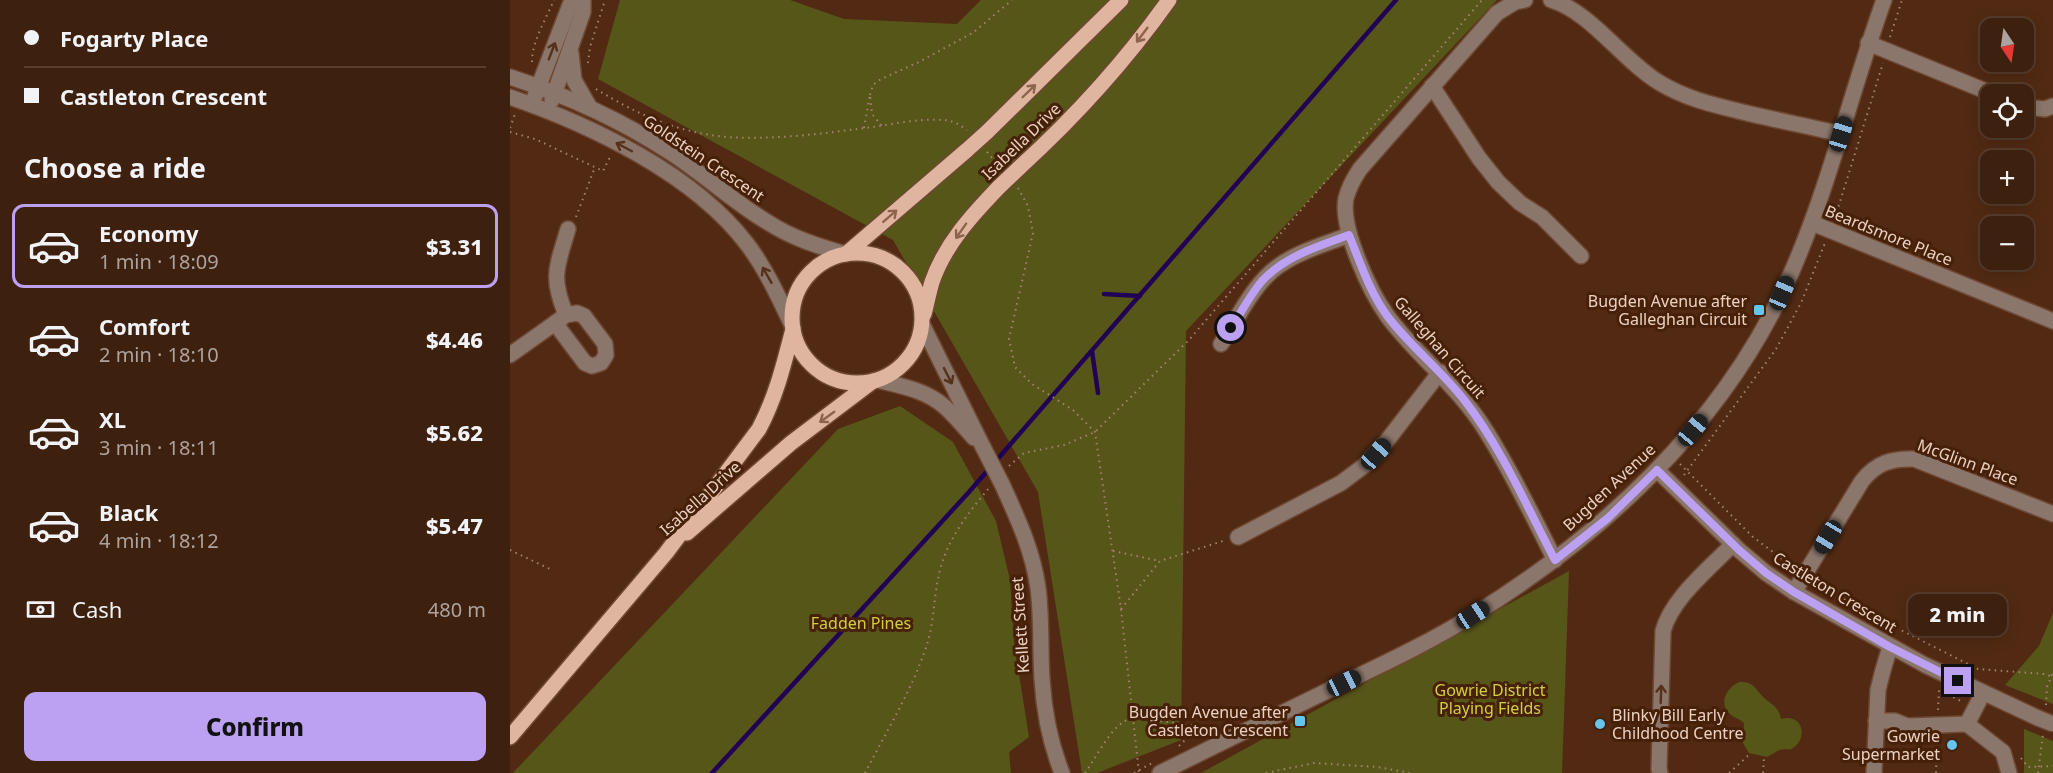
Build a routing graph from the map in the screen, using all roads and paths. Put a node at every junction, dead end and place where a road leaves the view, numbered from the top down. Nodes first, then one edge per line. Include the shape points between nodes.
1 (554, 0) edge
2 (575, 0) edge
3 (584, 0) edge
4 (605, 0) edge
5 (1011, 0) edge
6 (1121, 0) edge
7 (1169, 0) edge
8 (1482, 0) edge
9 (1526, 0) edge
10 (1551, 0) edge
11 (1884, 0) edge
12 (1868, 43) junction
13 (571, 46) junction
14 (531, 66) dead end
15 (587, 70) dead end
16 (510, 77) edge
17 (592, 86) dead end
18 (1432, 86) junction
19 (539, 87) junction
20 (1980, 89) edge
21 (554, 93) junction
22 (870, 95) junction
23 (510, 97) edge
24 (532, 104) junction
25 (2034, 107) edge
26 (2053, 107) edge
27 (591, 108) junction
28 (548, 110) junction
29 (882, 126) junction
30 (864, 128) junction
31 (510, 132) edge
32 (969, 132) dead end
33 (1841, 134) junction
34 (984, 149) dead end
35 (999, 166) dead end
36 (595, 167) junction
37 (603, 171) dead end
38 (1007, 185) junction
39 (1812, 223) junction
40 (568, 229) joint
41 (1349, 235) junction
42 (845, 254) junction
43 (1581, 256) dead end
44 (2053, 321) edge
45 (922, 322) junction
46 (793, 328) junction
47 (1221, 344) dead end
48 (510, 355) edge
49 (1440, 372) junction
50 (875, 381) junction
51 (1095, 432) junction
52 (983, 447) junction
53 (1670, 455) junction
54 (1007, 468) dead end
55 (1657, 470) junction
56 (998, 483) junction
57 (2053, 514) edge
58 (1238, 537) joint
59 (1733, 544) junction
60 (510, 550) edge
61 (1113, 551) junction
62 (666, 553) junction
63 (1555, 560) junction
64 (1160, 561) junction
65 (552, 570) dead end
66 (1805, 575) junction
67 (1794, 592) junction
68 (1121, 609) junction
69 (1890, 647) junction
70 (2053, 677) edge
71 (1983, 693) junction
72 (1133, 719) junction
73 (1876, 721) junction
74 (1967, 724) junction
75 (2053, 724) edge
76 (1198, 727) junction
77 (1220, 729) dead end
78 (510, 737) edge
79 (1174, 750) dead end
80 (1751, 753) dead end
81 (1764, 757) dead end
82 (1157, 765) edge
83 (865, 773) edge
84 (1062, 773) edge
85 (1085, 773) edge
86 (1134, 773) edge
87 (1139, 773) edge
88 (1266, 773) edge
89 (1410, 773) edge
90 (1660, 773) edge
91 (1729, 773) edge
92 (1763, 773) edge
93 (1874, 773) edge
94 (2009, 773) edge

1 - 14 path via 536,42
19 -> 2 street
3 - 13 street
4 - 15 path
5 - 22 path via 974,33 881,79 873,85
42 -> 6 main road, Isabella Drive, bridge via 987,132
7 -> 38 main road, Isabella Drive, bridge via 1116,70
8 - 51 path via 1188,341
9 - 18 street, Galleghan Circuit via 1497,13
10 - 33 street via 1573,9 1635,64 1684,96
11 - 12 street, Bugden Avenue
12 - 20 street
12 - 33 street, Bugden Avenue
13 - 21 street
13 - 27 street via 574,80
16 - 19 street, Goldstein Crescent
17 - 30 path via 660,122 697,133 764,137
18 - 41 street, Galleghan Circuit via 1351,183 1345,217
18 - 43 street via 1498,182 1542,217
19 - 21 street, Goldstein Crescent
19 - 24 street
21 - 27 street, Goldstein Crescent
21 - 28 street
22 - 29 path via 872,114
22 - 30 path
23 - 24 street, Goldstein Crescent
24 - 28 street, Goldstein Crescent
25 - 26 street
27 - 42 street, Goldstein Crescent via 667,150 770,224 806,242
46 -> 28 street, Goldstein Crescent via 757,257 711,205 629,149
29 - 30 path
29 - 32 path via 945,120
31 - 36 path via 535,139
33 - 39 street, Bugden Avenue
34 - 35 path
36 - 37 path
36 - 40 path via 573,226
38 -> 45 main road, Isabella Drive via 974,213 941,262
38 - 51 path via 1022,192 1033,233 1009,339 1015,367
39 - 44 street, Beardsmore Place
39 - 53 street, Bugden Avenue via 1782,293 1746,357 1704,417
40 - 48 street via 556,270 561,319
41 - 47 street via 1279,265 1262,282
41 - 49 street, Galleghan Circuit via 1383,310
42 - 45 main road via 880,257 900,269 919,298
42 - 46 main road via 822,264 804,280 794,303
45 - 50 main road via 911,355 894,372
45 -> 52 street, Kellett Street
46 - 50 main road via 807,360 826,375 849,383
46 - 62 main road, Isabella Drive via 779,383 759,429
49 - 58 street via 1365,465 1341,483
49 - 63 street, Galleghan Circuit via 1486,431
50 - 52 street, Kellett Street via 930,396
50 -> 62 main road, Isabella Drive via 791,443
51 - 54 path via 1064,445 1024,453
51 - 61 path
52 - 56 street, Kellett Street, bridge
53 - 55 street, Bugden Avenue
53 - 66 path via 1753,537
55 - 59 street, Castleton Crescent
55 - 63 street, Bugden Avenue via 1608,518
56 - 83 path via 958,528 939,572 928,640 916,672
56 - 84 street, Kellett Street via 1021,525 1033,563 1041,612 1046,722
57 - 66 street, McGlinn Place via 1914,459 1897,458 1881,463 1868,474
58 - 64 path
59 - 67 street, Castleton Crescent
90 -> 59 street via 1663,631 1674,606
60 - 65 path
61 - 64 path
61 - 68 path
62 - 78 main road, Isabella Drive
63 - 82 street, Bugden Avenue via 1444,632
64 - 68 path
66 - 67 street, McGlinn Place
66 - 70 path via 1873,616 1978,669
67 - 69 street, Castleton Crescent
68 - 72 path
69 - 71 street, Castleton Crescent
69 - 73 street via 1878,690
71 - 74 street
71 - 75 street, Castleton Crescent, bridge
72 - 76 path
72 - 85 path via 1116,728
72 - 87 path
73 - 74 street via 1895,721 1907,726
73 - 93 street
74 - 94 street via 2003,752
76 - 77 path
76 - 79 path
80 - 91 path
81 - 92 path
82 - 86 path, bridge
88 - 89 path via 1314,763

